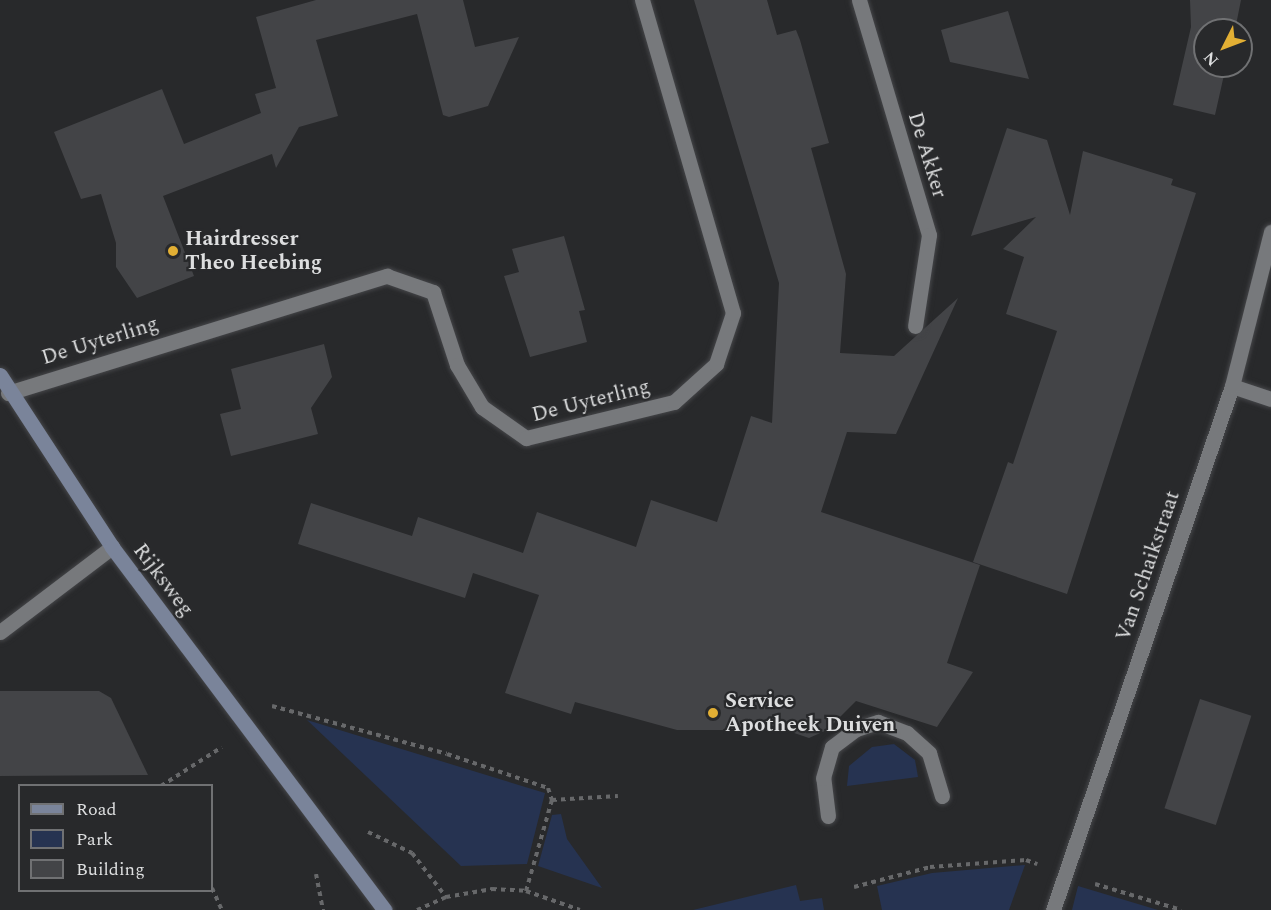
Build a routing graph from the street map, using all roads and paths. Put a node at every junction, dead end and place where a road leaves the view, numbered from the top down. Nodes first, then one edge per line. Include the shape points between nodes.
1 (642, 0) edge
2 (859, 0) edge
3 (1271, 232) edge
4 (915, 326) dead end
5 (0, 375) edge
6 (1232, 386) junction
7 (8, 393) junction
8 (1271, 399) edge
9 (112, 547) junction
10 (0, 632) edge
11 (227, 700) junction
12 (219, 749) dead end
13 (164, 784) edge
14 (618, 796) dead end
15 (942, 796) dead end
16 (552, 800) junction
17 (828, 816) dead end
18 (358, 828) dead end
19 (1065, 874) junction
20 (854, 887) dead end
21 (213, 890) edge
22 (526, 891) junction
23 (446, 897) junction
24 (222, 910) edge
25 (385, 910) edge
26 (417, 910) edge
27 (580, 910) edge
28 (1053, 910) edge
29 (1180, 910) edge

1 - 7 street, De Uyterling via 733,313 716,364 674,402 526,438 482,407 457,365 433,292 387,276
2 - 4 street, De Akker via 929,236
3 - 6 street, Van Schaikstraat
5 - 7 street, Rijksweg
6 - 8 street
6 - 19 street, Van Schaikstraat
7 - 9 street, Rijksweg
9 - 10 street
9 - 11 street, Rijksweg
11 - 16 path via 287,707 447,754 548,788
11 - 25 street, Rijksweg
12 - 13 path
14 - 16 path
15 - 17 street via 929,753 907,733 878,722 856,729 832,747 823,778
16 - 22 path
18 - 23 path via 412,853
19 - 20 path via 1026,860 930,867
19 - 28 street, Van Schaikstraat
19 - 29 path
21 - 24 path
22 - 23 path via 492,889
22 - 27 path
23 - 26 path

